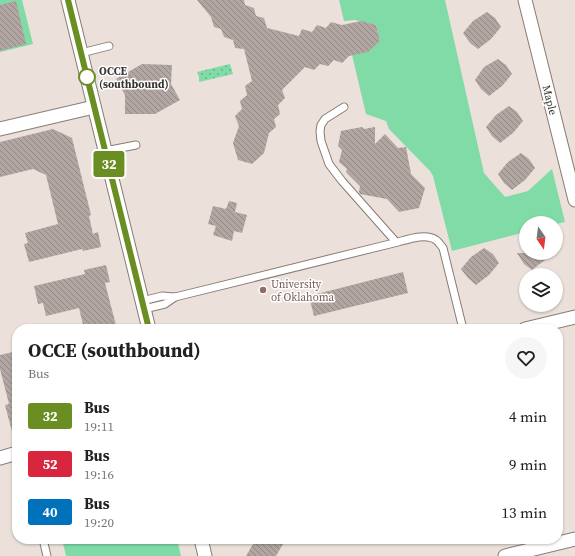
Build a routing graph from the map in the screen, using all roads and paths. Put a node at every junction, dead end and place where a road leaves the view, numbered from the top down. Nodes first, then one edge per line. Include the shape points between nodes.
1 (68, 0) edge
2 (525, 0) edge
3 (109, 46) dead end
4 (81, 53) junction
5 (94, 107) junction
6 (344, 107) dead end
7 (0, 129) edge
8 (136, 145) dead end
9 (105, 151) junction
10 (575, 200) edge
11 (396, 242) junction
12 (143, 305) junction
13 (575, 317) edge
14 (148, 324) edge
15 (462, 324) edge
16 (546, 324) edge
17 (12, 455) edge
18 (0, 458) edge
19 (575, 539) edge
20 (563, 542) edge
21 (44, 544) edge
22 (202, 544) edge
23 (554, 544) edge
24 (47, 556) edge
25 (205, 556) edge
26 (505, 556) edge

1 - 4 street
2 - 10 street, Maple
3 - 4 lane
4 - 5 street
5 - 7 street
5 - 9 street
6 - 11 lane via 325,119 321,125 321,141 329,164
8 - 9 lane
9 - 12 street
11 - 12 lane via 175,297 165,304
11 - 15 lane via 429,237 443,248
12 - 14 street
13 - 16 street
17 - 18 street
19 - 20 street
21 - 24 lane
22 - 25 street
23 - 26 street

